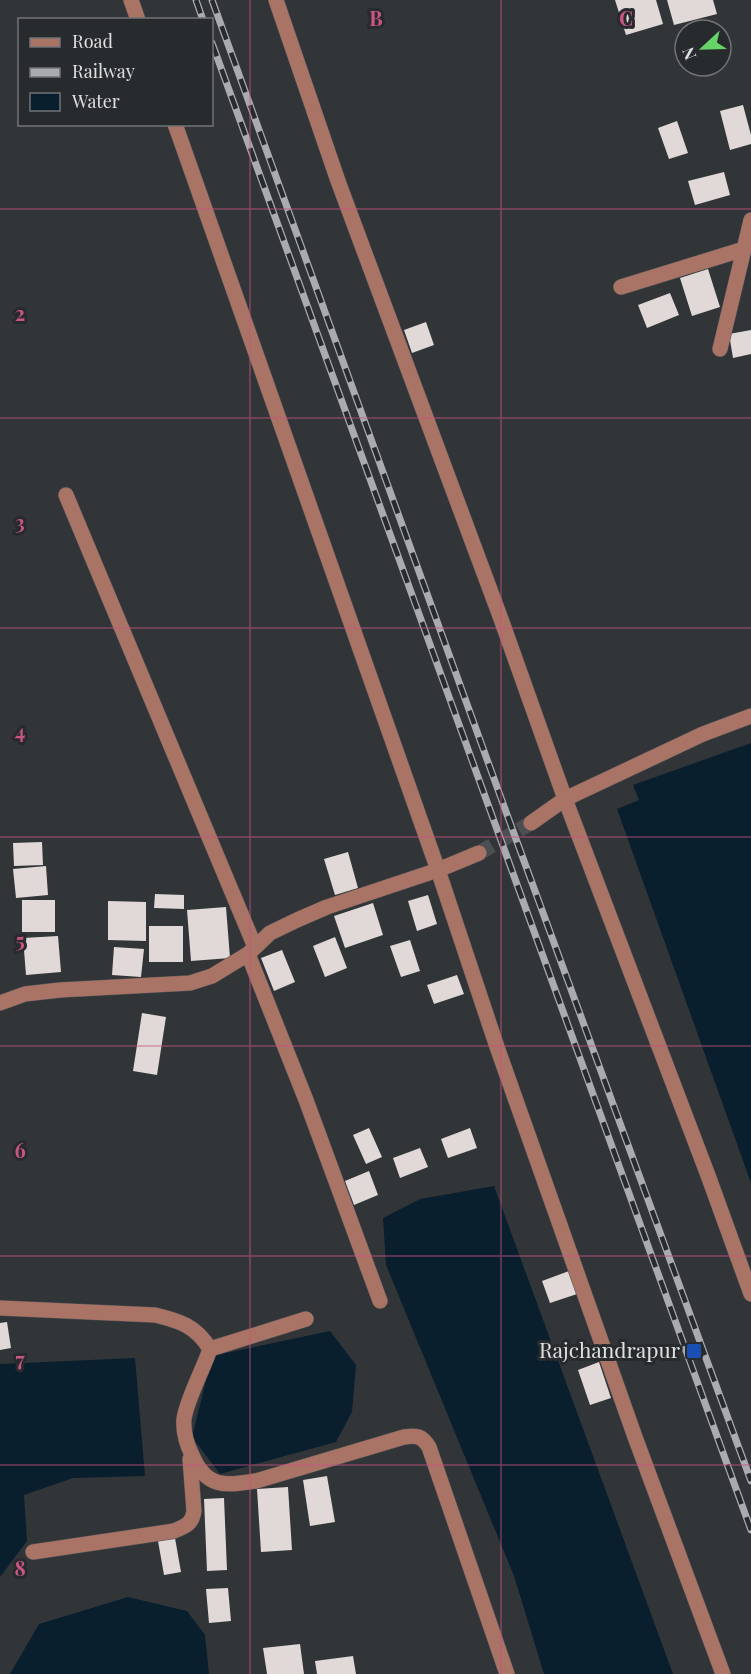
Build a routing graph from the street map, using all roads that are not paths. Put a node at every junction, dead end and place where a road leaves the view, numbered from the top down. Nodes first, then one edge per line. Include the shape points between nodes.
1 (131, 0) edge
2 (276, 0) edge
3 (137, 18) edge
4 (177, 126) edge
5 (751, 220) edge
6 (744, 249) junction
7 (621, 287) dead end
8 (720, 349) dead end
9 (66, 495) dead end
10 (751, 716) edge
11 (565, 799) junction
12 (531, 824) tunnel mouth
13 (479, 853) tunnel mouth
14 (438, 870) junction
15 (251, 950) junction
16 (0, 1004) edge
17 (751, 1294) edge
18 (380, 1301) dead end
19 (0, 1308) edge
20 (306, 1319) dead end
21 (210, 1349) junction
22 (189, 1450) junction
23 (33, 1552) dead end
24 (507, 1674) edge
25 (723, 1674) edge

1 - 3 street
2 - 11 street via 338,181
4 - 14 street
5 - 6 street
6 - 7 street
6 - 8 street
9 - 15 street
10 - 11 street via 702,734
11 - 12 street
11 - 17 street
13 - 14 street
14 - 15 street via 327,907 270,933
14 - 25 street via 635,1437
15 - 16 street via 212,976 190,983 60,990 26,994
15 - 18 street
19 - 21 street via 154,1315 195,1330
20 - 21 street
21 - 22 street via 184,1419
22 - 23 street via 194,1511 188,1526
22 - 24 street via 207,1479 234,1485 404,1437 423,1438

